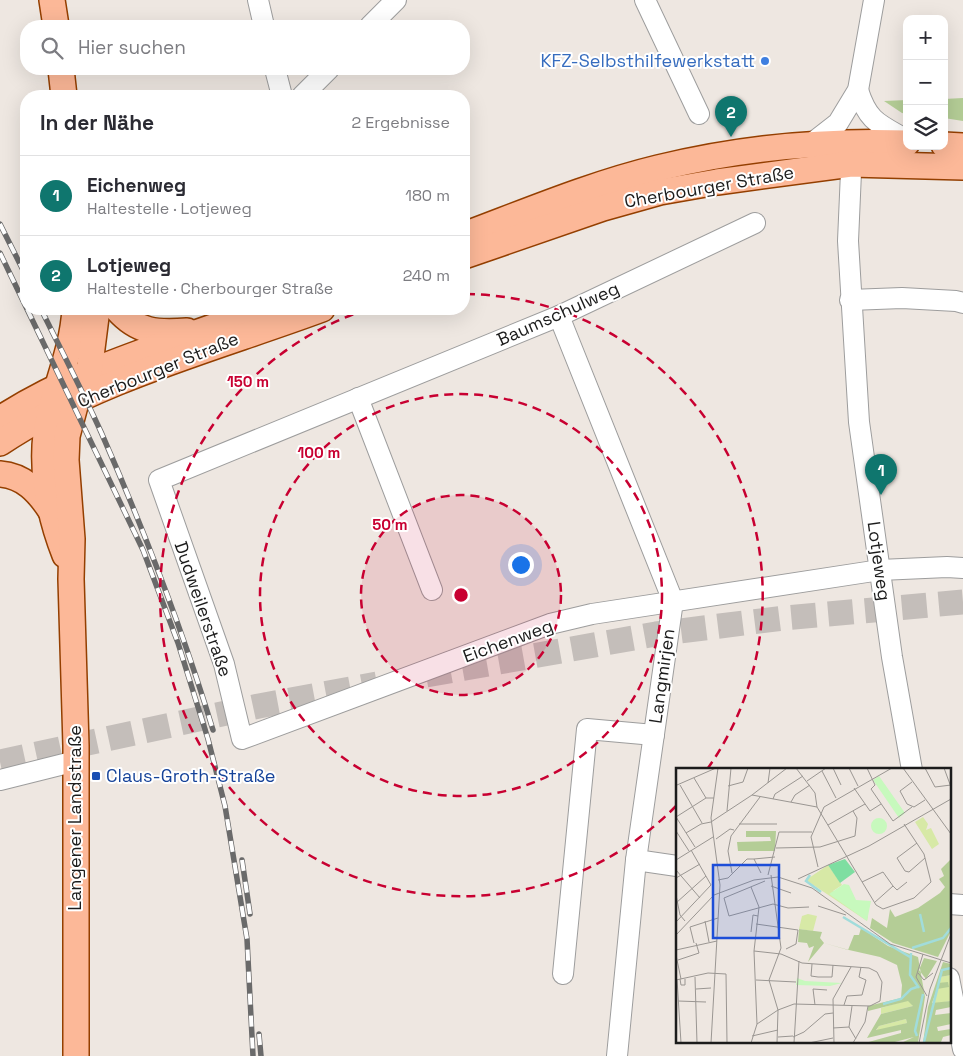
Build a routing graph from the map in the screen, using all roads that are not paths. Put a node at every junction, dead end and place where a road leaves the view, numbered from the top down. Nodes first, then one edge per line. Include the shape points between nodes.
1 (52, 0) edge
2 (258, 0) edge
3 (396, 0) edge
4 (645, 0) edge
5 (874, 0) edge
6 (55, 20) edge
7 (263, 20) edge
8 (376, 20) edge
9 (62, 75) edge
10 (277, 75) edge
11 (323, 75) edge
12 (63, 90) edge
13 (280, 90) edge
14 (308, 90) edge
15 (858, 90) junction
16 (699, 114) dead end
17 (903, 139) edge
18 (903, 142) edge
19 (810, 144) junction
20 (948, 145) edge
21 (963, 146) edge
22 (852, 153) junction
23 (963, 166) edge
24 (755, 223) dead end
25 (470, 232) edge
26 (470, 254) edge
27 (850, 300) junction
28 (963, 303) edge
29 (74, 315) edge
30 (96, 315) edge
31 (122, 315) edge
32 (246, 315) edge
33 (305, 315) edge
34 (559, 316) junction
35 (207, 330) junction
36 (88, 372) junction
37 (58, 386) junction
38 (358, 398) junction
39 (76, 402) junction
40 (49, 415) junction
41 (0, 419) edge
42 (0, 443) edge
43 (0, 474) edge
44 (159, 480) joint
45 (51, 510) junction
46 (963, 568) edge
47 (880, 570) junction
48 (71, 579) junction
49 (432, 590) dead end
50 (672, 601) junction
51 (654, 736) junction
52 (242, 739) joint
53 (76, 761) junction
54 (912, 768) edge
55 (0, 780) edge
56 (636, 860) junction
57 (676, 866) edge
58 (950, 904) edge
59 (963, 906) edge
60 (563, 974) dead end
61 (950, 983) edge
62 (963, 1049) edge
63 (76, 1056) edge
64 (618, 1056) edge

1 - 6 main road
2 - 7 street
3 - 8 street
4 - 16 street
5 - 15 street
9 - 12 main road
10 - 13 street
11 - 14 street
15 - 17 street via 864,109 876,122
15 - 19 street via 838,124
18 - 22 main road, Cherbourger Straße
19 - 22 main road, Cherbourger Straße
19 - 25 main road, Cherbourger Straße via 715,156 656,168
20 - 21 main road
22 - 23 main road, Cherbourger Straße
22 - 26 main road, Cherbourger Straße via 660,192 574,217
22 - 27 street, Lotjeweg via 848,241
24 - 34 street, Baumschulweg
27 - 28 street via 902,298
27 - 47 street, Lotjeweg via 858,422
29 - 37 main road, Langener Landstraße via 67,358
30 - 36 main road, Langener Landstraße
31 - 35 main road via 128,322 143,329 165,332
32 - 35 main road, Cherbourger Straße
33 - 39 main road, Cherbourger Straße via 206,349
34 - 38 street, Baumschulweg
34 - 50 street, Langmirjen
35 - 36 main road, Cherbourger Straße
36 - 37 main road, Cherbourger Straße
36 - 39 main road, Langener Landstraße
37 - 40 main road, Langener Landstraße
37 - 41 main road, Cherbourger Straße
38 - 44 street, Baumschulweg
38 - 49 street
39 - 40 main road, Cherbourger Straße
39 - 48 main road, Langener Landstraße via 67,436 66,460 72,531
40 - 42 main road, Cherbourger Straße
40 - 45 main road, Langener Landstraße via 46,474
43 - 45 main road via 18,478 34,488
44 - 52 street, Dudweilerstraße via 224,664
45 - 48 main road, Langener Landstraße
46 - 47 street, Eichenweg
47 - 50 street, Eichenweg
47 - 54 street, Lotjeweg
48 - 53 main road, Langener Landstraße
50 - 51 street, Langmirjen
50 - 52 street, Eichenweg via 550,624
51 - 56 street, Langmirjen
51 - 60 street via 587,729
53 - 55 street
53 - 63 main road, Langener Landstraße
56 - 57 street
56 - 64 street, Langmirjen
58 - 59 street
61 - 62 street

